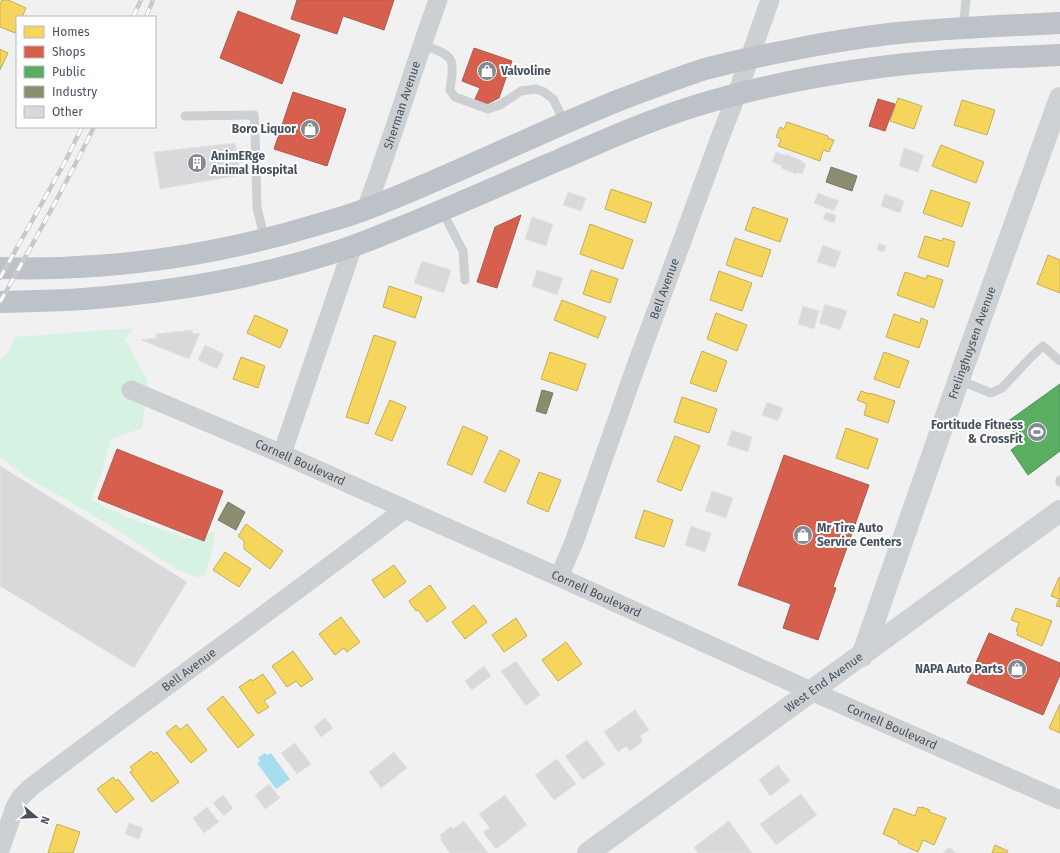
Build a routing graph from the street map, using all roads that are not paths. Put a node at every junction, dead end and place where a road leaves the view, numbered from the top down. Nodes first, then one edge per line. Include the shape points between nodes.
1 (438, 0) edge
2 (770, 0) edge
3 (966, 0) edge
4 (1060, 23) edge
5 (963, 28) junction
6 (422, 45) junction
7 (1060, 55) edge
8 (750, 58) junction
9 (737, 94) junction
10 (1060, 98) edge
11 (185, 116) dead end
12 (565, 123) junction
13 (366, 210) junction
14 (442, 211) junction
15 (265, 239) junction
16 (353, 246) junction
17 (0, 268) edge
18 (465, 280) dead end
19 (0, 302) edge
20 (1060, 361) edge
21 (959, 379) junction
22 (131, 390) dead end
23 (282, 454) junction
24 (405, 509) junction
25 (1060, 511) edge
26 (559, 577) junction
27 (862, 656) junction
28 (811, 691) junction
29 (1060, 800) edge
30 (0, 850) edge
31 (588, 853) edge

1 - 6 street, Sherman Avenue
2 - 8 street, Bell Avenue
3 - 5 lane
4 - 5 highway
5 - 8 highway via 822,43
6 - 12 lane via 441,52 451,61 450,90 455,97 488,109 500,105 521,91 536,89 553,99
6 - 13 street, Sherman Avenue
7 - 9 highway via 916,63 873,68 794,81
8 - 9 street, Bell Avenue
8 - 12 highway via 704,70
9 - 14 highway via 693,106 605,140
9 - 26 street, Bell Avenue
10 - 21 street, Frelinghuysen Avenue
11 - 15 lane via 254,115 257,208
12 - 13 highway
13 - 15 highway
14 - 16 highway
14 - 18 lane via 463,251
15 - 17 highway via 184,255 122,263 63,268
16 - 19 highway via 295,264 195,286 137,294
16 - 23 street
20 - 21 lane via 1043,346 1002,388 991,393
21 - 27 street, Frelinghuysen Avenue
22 - 23 street, Cornell Boulevard
23 - 24 street, Cornell Boulevard
24 - 26 street, Cornell Boulevard
24 - 30 street, Bell Avenue via 30,788 15,807
25 - 27 street, West End Avenue
26 - 28 street, Cornell Boulevard
27 - 28 street, West End Avenue
28 - 29 street, Cornell Boulevard
28 - 31 street, West End Avenue

